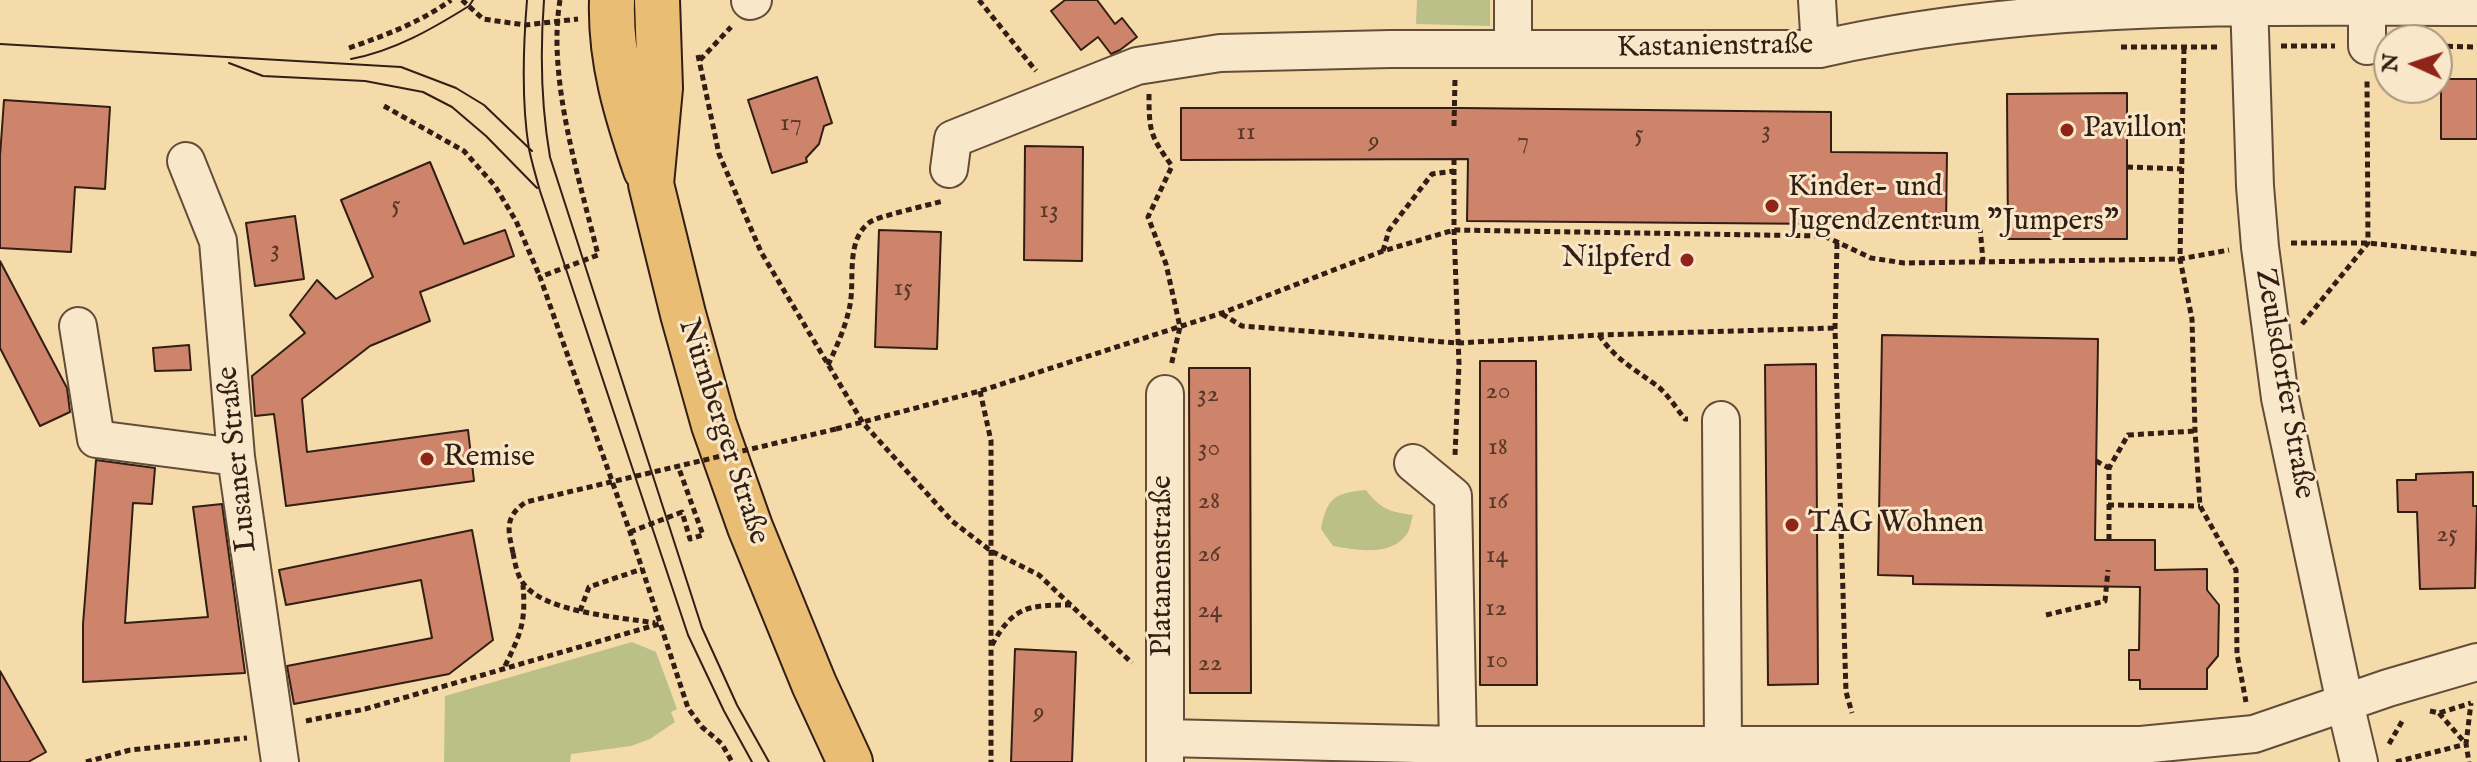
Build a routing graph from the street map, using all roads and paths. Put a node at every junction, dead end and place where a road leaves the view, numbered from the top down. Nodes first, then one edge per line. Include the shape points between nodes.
1 (451, 0) edge
2 (462, 0) edge
3 (560, 0) edge
4 (612, 0) edge
5 (657, 0) edge
6 (752, 0) edge
7 (979, 0) edge
8 (1513, 0) edge
9 (1817, 0) edge
10 (2249, 2) edge
11 (2367, 4) edge
12 (2181, 5) junction
13 (2477, 7) edge
14 (557, 20) junction
15 (2110, 46) dead end
16 (2249, 46) junction
17 (2367, 46) junction
18 (2453, 46) edge
19 (2477, 47) edge
20 (349, 48) dead end
21 (698, 48) dead end
22 (2184, 48) junction
23 (1454, 49) junction
24 (1513, 49) junction
25 (1820, 49) junction
26 (699, 61) junction
27 (1137, 66) junction
28 (1056, 97) junction
29 (384, 106) dead end
30 (1454, 126) dead end
31 (1454, 159) dead end
32 (186, 161) dead end
33 (2127, 167) dead end
34 (2182, 169) junction
35 (1454, 171) junction
36 (651, 184) junction
37 (951, 184) joint
38 (1980, 227) dead end
39 (1454, 230) junction
40 (1837, 243) junction
41 (2368, 243) junction
42 (2260, 247) junction
43 (1383, 251) junction
44 (2477, 254) edge
45 (2180, 259) junction
46 (1983, 261) junction
47 (540, 277) junction
48 (1222, 313) junction
49 (78, 326) dead end
50 (1180, 327) junction
51 (1835, 328) junction
52 (1599, 335) junction
53 (2305, 339) dead end
54 (1458, 343) junction
55 (828, 365) junction
56 (980, 391) junction
57 (1165, 394) joint
58 (1721, 420) joint
59 (863, 423) junction
60 (2195, 431) junction
61 (236, 457) junction
62 (2096, 461) dead end
63 (1413, 463) dead end
64 (678, 466) junction
65 (2109, 468) junction
66 (1453, 496) junction
67 (2108, 505) junction
68 (2200, 506) junction
69 (630, 532) junction
70 (2109, 540) dead end
71 (991, 551) junction
72 (642, 569) junction
73 (2108, 570) dead end
74 (523, 584) junction
75 (1071, 605) junction
76 (580, 611) junction
77 (2046, 615) dead end
78 (659, 624) junction
79 (991, 646) junction
80 (2477, 662) edge
81 (505, 666) junction
82 (1164, 694) junction
83 (2399, 698) junction
84 (2477, 698) edge
85 (2345, 703) junction
86 (2471, 703) junction
87 (2439, 713) junction
88 (274, 727) junction
89 (2254, 734) junction
90 (2466, 744) junction
91 (1458, 745) junction
92 (1723, 745) junction
93 (1165, 750) edge
94 (1862, 753) edge
95 (2373, 755) edge
96 (86, 762) edge
97 (280, 762) edge
98 (732, 762) edge
99 (850, 762) edge
100 (991, 762) edge
101 (2399, 762) edge
102 (2469, 762) edge

1 - 20 path via 396,32
2 - 14 path via 483,19 525,25
3 - 14 path
4 - 36 main road via 623,102
5 - 36 main road, Nürnberger Straße via 660,88
6 - 26 path
7 - 28 path
8 - 24 street
9 - 25 street
10 - 11 street, Kastanienstraße
10 - 12 street, Kastanienstraße
10 - 16 street, Zeulsdorfer Straße
11 - 13 street, Kastanienstraße
11 - 17 street
12 - 22 path
12 - 25 street, Kastanienstraße via 1974,18
14 - 47 path via 562,103 598,255
15 - 22 path
16 - 17 path
16 - 22 path
16 - 42 street, Zeulsdorfer Straße
17 - 41 path
18 - 19 path
21 - 26 path
22 - 34 path
23 - 24 street, Kastanienstraße
23 - 27 street, Kastanienstraße via 1220,53
23 - 30 path
24 - 25 street, Kastanienstraße
26 - 55 path via 719,154 761,252
27 - 28 street, Kastanienstraße
27 - 50 path via 1149,86 1149,129 1172,166 1148,217 1166,264
28 - 37 street, Kastanienstraße via 953,139
29 - 47 path via 464,151 495,186
31 - 35 path
32 - 61 street, Lusaner Straße via 218,241
33 - 34 path
34 - 45 path
35 - 39 path
35 - 43 path via 1432,174 1389,230
36 - 99 main road, Nürnberger Straße via 714,425 756,541
37 - 55 path via 871,221 859,237 850,304
38 - 46 path
39 - 40 path via 1824,236
39 - 43 path
39 - 54 path
40 - 46 path via 1871,258 1904,263
40 - 51 path
41 - 42 path
41 - 44 path
41 - 53 path via 2302,324
42 - 45 path
42 - 85 street, Zeulsdorfer Straße via 2280,398
43 - 48 path
45 - 46 path
45 - 60 path via 2192,319
47 - 69 path
48 - 50 path
48 - 54 path via 1242,326
49 - 61 street via 96,439
50 - 56 path
50 - 57 path
51 - 52 path
51 - 94 path via 1846,692
52 - 54 path
52 - 58 path via 1610,351 1659,387 1685,419
54 - 66 path
55 - 59 path
56 - 59 path
56 - 71 path via 991,441
57 - 82 street, Platanenstraße
58 - 92 street
59 - 64 path, bridge
59 - 71 path via 952,521
60 - 65 path via 2128,435
60 - 68 path
61 - 88 street, Lusaner Straße
62 - 65 path
63 - 66 street
64 - 69 path via 703,535 690,539 682,512
64 - 74 path, bridge via 517,508 508,532
65 - 67 path
66 - 91 street
67 - 68 path
67 - 70 path
68 - 89 path via 2236,570 2237,654
69 - 72 path
71 - 75 path via 1039,575
71 - 79 path
72 - 76 path via 589,587
72 - 78 path
73 - 77 path via 2105,601
74 - 76 path via 557,605
74 - 81 path via 525,615
75 - 79 path via 1020,611 1003,624
75 - 82 path
76 - 78 path
78 - 81 path
78 - 98 path via 688,708
79 - 100 path
80 - 83 street, Platanenstraße
81 - 88 path via 365,709
82 - 93 street, Platanenstraße
83 - 85 street, Platanenstraße
83 - 87 path
83 - 95 path
84 - 86 path
85 - 89 street, Platanenstraße
85 - 95 street, Zeulsdorfer Straße
86 - 87 path
86 - 90 path
87 - 90 path
88 - 96 path via 254,737 130,750
88 - 97 street, Lusaner Straße
89 - 94 street, Platanenstraße via 2141,745
90 - 101 path
90 - 102 path
91 - 92 street, Platanenstraße
91 - 93 street, Platanenstraße
92 - 94 street, Platanenstraße

